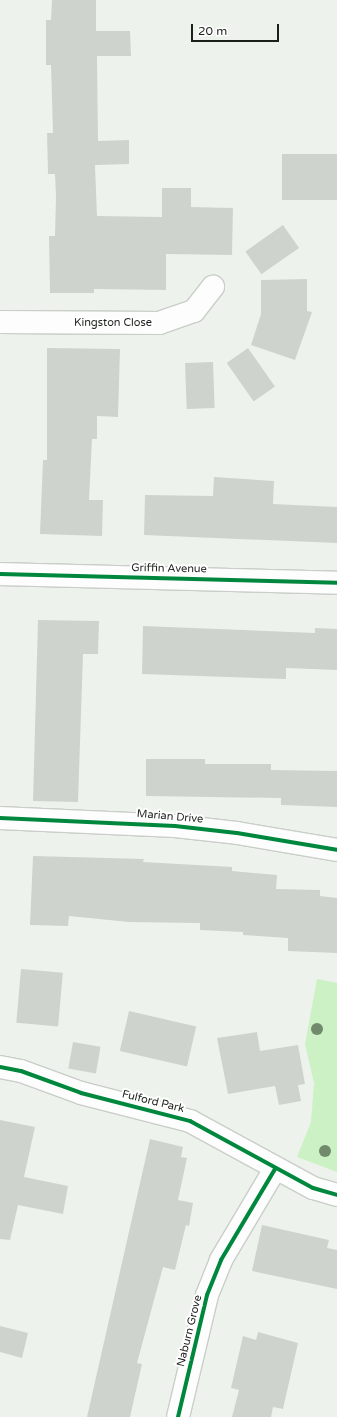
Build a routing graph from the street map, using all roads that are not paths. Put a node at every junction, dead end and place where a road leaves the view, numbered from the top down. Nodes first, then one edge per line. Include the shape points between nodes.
1 (213, 288) dead end
2 (0, 322) edge
3 (0, 574) edge
4 (337, 583) edge
5 (0, 818) edge
6 (337, 850) edge
7 (0, 1067) edge
8 (275, 1168) junction
9 (337, 1195) edge
10 (178, 1417) edge

1 - 2 street, Kingston Close via 194,311 160,323
3 - 4 street, Griffin Avenue
5 - 6 street, Marian Drive via 175,826 237,833
7 - 8 street, Fulford Park via 21,1071 80,1093 190,1121 236,1144
8 - 9 street, Fulford Park via 313,1188
8 - 10 street, Naburn Grove via 221,1260 207,1295

